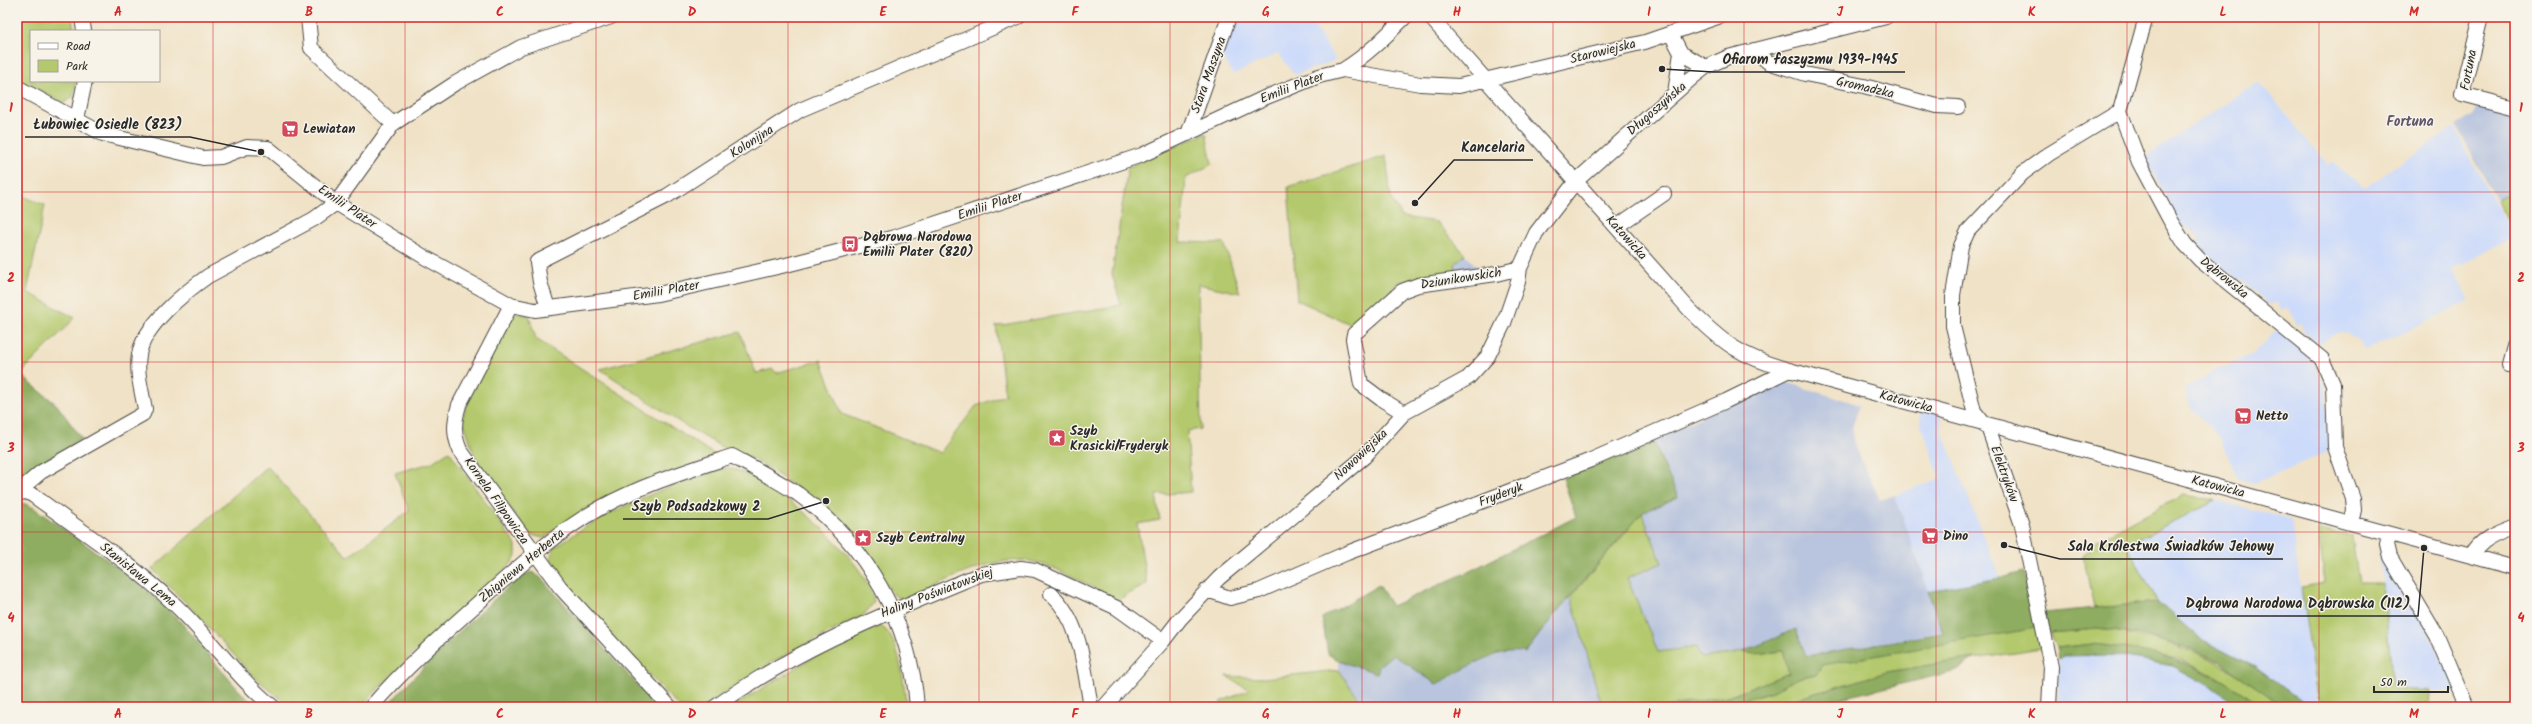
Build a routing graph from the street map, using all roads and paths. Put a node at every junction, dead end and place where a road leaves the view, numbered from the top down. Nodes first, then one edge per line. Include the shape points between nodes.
1 (82, 17) edge
2 (308, 17) edge
3 (611, 17) edge
4 (1018, 17) edge
5 (1229, 17) edge
6 (1404, 17) edge
7 (1430, 17) edge
8 (1718, 17) edge
9 (1886, 17) edge
10 (2146, 17) edge
11 (2481, 17) edge
12 (1685, 23) edge
13 (84, 30) edge
14 (1671, 34) junction
15 (1754, 50) junction
16 (1680, 53) junction
17 (1706, 67) junction
18 (1343, 70) junction
19 (1486, 81) junction
20 (85, 82) edge
21 (17, 87) edge
22 (1675, 94) junction
23 (1958, 107) dead end
24 (2515, 108) edge
25 (2120, 111) junction
26 (77, 119) junction
27 (393, 124) junction
28 (1188, 134) junction
29 (1576, 181) junction
30 (1664, 194) dead end
31 (336, 203) junction
32 (1616, 227) junction
33 (1520, 268) junction
34 (511, 305) junction
35 (548, 308) junction
36 (2515, 343) edge
37 (2509, 365) dead end
38 (1789, 370) junction
39 (1404, 413) junction
40 (1982, 423) junction
41 (20, 492) edge
42 (2351, 523) junction
43 (2515, 527) edge
44 (2390, 534) junction
45 (534, 553) junction
46 (2472, 556) junction
47 (2515, 568) edge
48 (1207, 590) junction
49 (1051, 594) dead end
50 (892, 610) junction
51 (1163, 641) junction
52 (273, 707) edge
53 (371, 707) edge
54 (670, 707) edge
55 (715, 707) edge
56 (917, 707) edge
57 (1091, 707) edge
58 (1104, 707) edge
59 (2049, 707) edge
60 (2467, 707) edge

1 - 13 street
2 - 27 street via 311,48
3 - 27 street via 520,47 454,84
4 - 35 street, Kolonijna via 800,110 667,196 537,262
5 - 28 street, Stara Maszyna
6 - 18 street, Emilii Plater via 1386,37
7 - 19 street, Katowicka
8 - 12 street, Starowiejska
9 - 15 street, Długoszyńska
10 - 25 street
11 - 24 street, Fortuna via 2462,94
12 - 14 street, Starowiejska
14 - 16 street
14 - 19 street, Starowiejska
15 - 17 street, Długoszyńska via 1728,57
15 - 23 street, Gromadzka via 1768,62 1805,74 1864,86 1937,106
16 - 17 street
16 - 22 street
17 - 22 street, Długoszyńska
18 - 19 street, Emilii Plater via 1420,84 1459,86
18 - 28 street, Emilii Plater via 1319,76 1264,98
19 - 29 street, Katowicka
20 - 26 street
21 - 26 street, Emilii Plater
22 - 29 street, Długoszyńska
25 - 40 street, Elektryków via 2049,154 2023,173 1968,231 1961,246 1953,295 1953,326 1974,411
25 - 42 street, Dąbrowska via 2139,162 2185,244 2200,260 2322,359 2333,384 2335,447 2353,499
26 - 31 street, Emilii Plater via 103,134 203,158 221,157 247,147 268,148
27 - 31 street
28 - 35 street, Emilii Plater via 1126,161 895,236 658,294
29 - 32 street, Katowicka
29 - 33 street, Nowowiejska via 1536,233
30 - 32 street
31 - 34 street, Emilii Plater via 426,258
31 - 41 street via 314,219 230,262 192,287 158,321 143,341 138,369 145,409 143,414 41,472
32 - 38 street, Katowicka via 1688,308 1726,344 1746,356
33 - 39 street, Nowowiejska via 1506,316 1488,356 1468,378
33 - 39 street, Dziunikowskich via 1418,285 1402,291 1354,334 1361,384 1381,400
34 - 35 street, Emilii Plater via 535,310
34 - 45 street, Kornela Filipowicza via 460,405 454,430 460,450
36 - 37 street
38 - 40 street, Katowicka
38 - 48 street, Fryderyk via 1726,401 1591,460 1347,553 1260,591 1230,598
39 - 48 street, Nowowiejska via 1364,457
40 - 42 street, Katowicka
40 - 59 street, Elektryków via 1989,430 2022,525 2051,666
41 - 52 street, Stanisława Lema via 34,496 161,592 193,623 239,676
42 - 44 street, Katowicka
43 - 46 street via 2482,543
44 - 46 street, Katowicka
44 - 60 street via 2387,544 2390,557 2437,636
45 - 50 street, Zbigniewa Herberta via 576,523 623,496 732,456 787,487 827,518 868,567
45 - 53 street, Zbigniewa Herberta via 427,649
45 - 54 street, Kornela Filipowicza via 572,602
46 - 47 street, Katowicka
48 - 51 street, Nowowiejska
49 - 57 street via 1066,611 1076,633
50 - 51 street, Haliny Poświatowskiej via 981,574 1021,568 1049,575 1106,602 1128,614
50 - 55 street, Haliny Poświatowskiej via 798,655
50 - 56 street, Zbigniewa Herberta via 910,661
51 - 58 street, Nowowiejska

